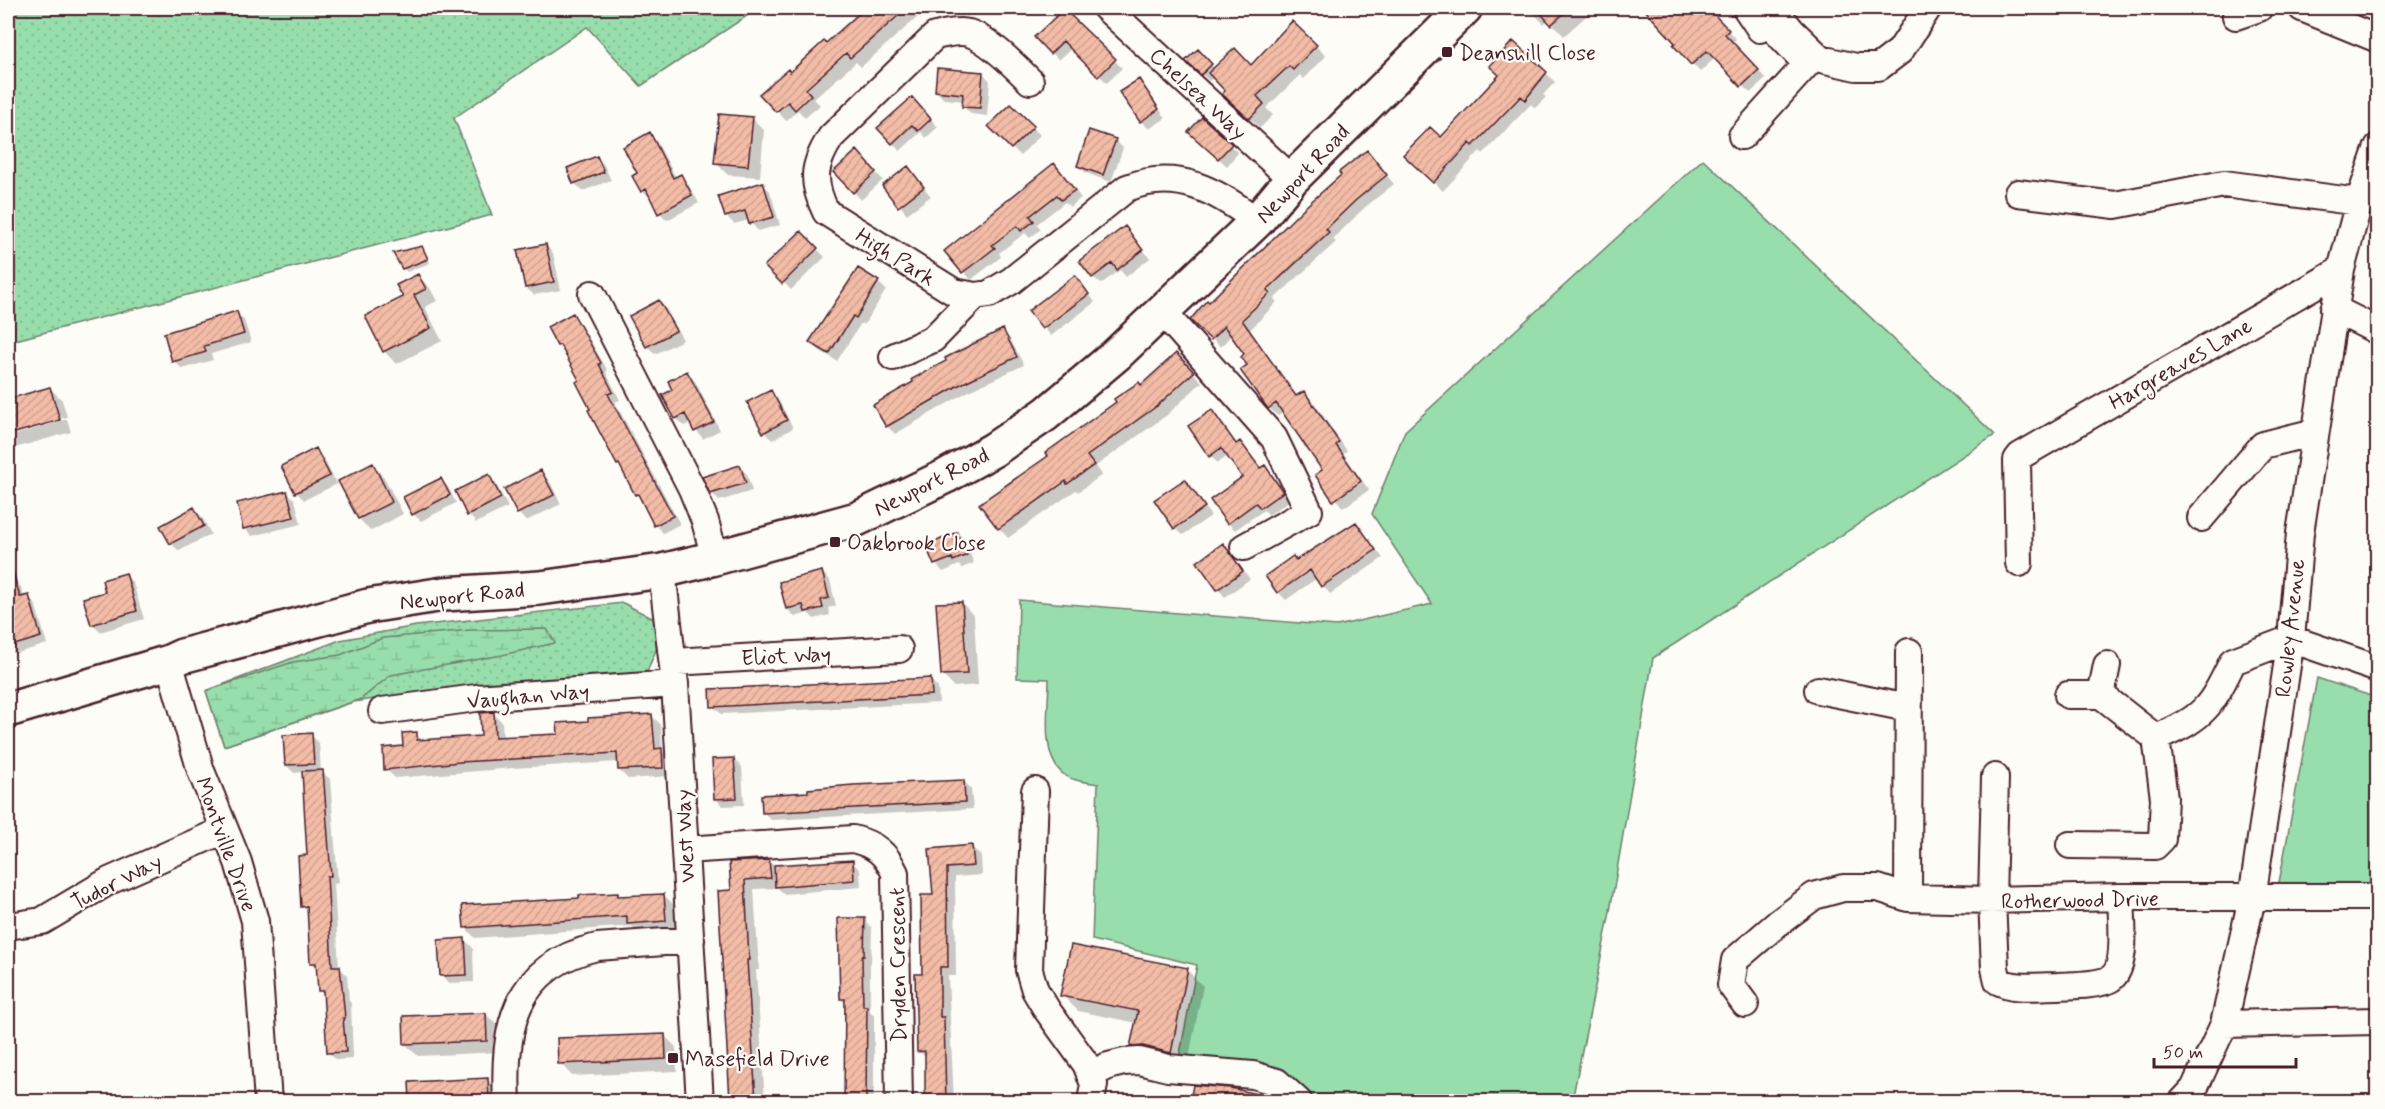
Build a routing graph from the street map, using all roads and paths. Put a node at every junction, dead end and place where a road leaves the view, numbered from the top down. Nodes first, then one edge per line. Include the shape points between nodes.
1 (1106, 8) edge
2 (1465, 8) edge
3 (1928, 8) edge
4 (2302, 8) edge
5 (1761, 14) edge
6 (2378, 39) edge
7 (1030, 81) dead end
8 (1742, 136) dead end
9 (2378, 147) edge
10 (1292, 178) junction
11 (2018, 193) dead end
12 (2359, 202) junction
13 (1257, 221) junction
14 (2341, 270) junction
15 (592, 294) dead end
16 (975, 296) junction
17 (2334, 309) junction
18 (1162, 312) junction
19 (2378, 331) edge
20 (893, 357) dead end
21 (2315, 432) junction
22 (2201, 518) dead end
23 (1244, 547) dead end
24 (715, 558) junction
25 (2019, 563) dead end
26 (662, 571) junction
27 (2290, 639) junction
28 (898, 649) dead end
29 (1909, 652) dead end
30 (169, 662) junction
31 (2107, 665) dead end
32 (2378, 669) edge
33 (674, 673) junction
34 (1818, 690) dead end
35 (2068, 695) dead end
36 (2101, 695) junction
37 (1908, 708) junction
38 (8, 710) edge
39 (382, 711) dead end
40 (2156, 738) junction
41 (1995, 777) dead end
42 (1035, 791) dead end
43 (224, 830) junction
44 (2070, 845) dead end
45 (686, 850) junction
46 (2121, 897) junction
47 (2378, 897) edge
48 (1908, 898) junction
49 (2252, 898) junction
50 (1992, 900) junction
51 (8, 926) edge
52 (691, 940) junction
53 (1744, 1004) dead end
54 (2378, 1021) edge
55 (2224, 1024) junction
56 (1090, 1075) junction
57 (268, 1101) edge
58 (507, 1101) edge
59 (700, 1101) edge
60 (899, 1101) edge
61 (1091, 1101) edge
62 (1299, 1101) edge
63 (2182, 1101) edge

1 - 10 street, Chelsea Way
2 - 10 highway, Newport Road
3 - 5 street via 1900,51 1879,67 1856,67 1821,59 1792,31
4 - 6 street
5 - 8 street via 1807,64
7 - 16 street, High Park via 1002,53 969,33 935,36 831,136 816,167 818,197 826,212 954,292
9 - 12 street, Rowley Avenue
10 - 13 highway, Newport Road
11 - 12 street via 2115,205 2224,184
12 - 14 street, Rowley Avenue
13 - 16 street via 1206,189 1160,179 1143,182 1127,188 1011,281 989,294
13 - 18 highway, Newport Road
14 - 17 street, Rowley Avenue
14 - 25 street, Hargreaves Lane via 2020,456
15 - 24 street via 692,489
16 - 20 street via 933,339
17 - 19 street
17 - 21 street, Rowley Avenue
18 - 23 street via 1274,438 1309,511
18 - 24 highway, Newport Road via 1046,414 946,476 857,519
21 - 22 street via 2264,446
21 - 27 street, Rowley Avenue
24 - 26 highway, Newport Road
26 - 30 highway, Newport Road via 368,606
26 - 33 street, West Way
27 - 32 street
27 - 40 street via 2233,661 2215,699 2204,712 2185,726
27 - 49 street, Rowley Avenue
28 - 33 street, Eliot Way
29 - 37 street
30 - 38 highway, Newport Road
30 - 43 street, Montville Drive via 201,771
31 - 36 street
33 - 39 street, Vaughan Way
33 - 45 street, West Way
34 - 37 street
35 - 36 street
36 - 40 street
37 - 48 street
40 - 44 street via 2164,798 2162,839 2155,846
41 - 50 street
42 - 56 street via 1029,970 1035,990
43 - 51 street, Tudor Way via 109,881 42,921
43 - 57 street, Montville Drive via 255,921
45 - 52 street, West Way
45 - 60 street, Dryden Crescent via 853,839 880,850 888,859 895,873
46 - 49 street, Rotherwood Drive
46 - 50 street, Rotherwood Drive
46 - 50 street via 2119,968 2110,979 2087,985 2054,986 2010,987 1998,981
47 - 49 street, Rotherwood Drive
48 - 50 street, Rotherwood Drive
48 - 53 street, Rotherwood Drive via 1878,888 1843,888 1814,896 1735,960 1731,985
49 - 55 street, Rowley Avenue
52 - 58 street via 597,947 551,965 526,992 510,1028
52 - 59 street, West Way
54 - 55 street
55 - 63 street, Rowley Avenue via 2194,1089
56 - 61 street via 1094,1084
56 - 62 street via 1108,1066 1138,1061 1175,1069 1253,1075 1277,1082

